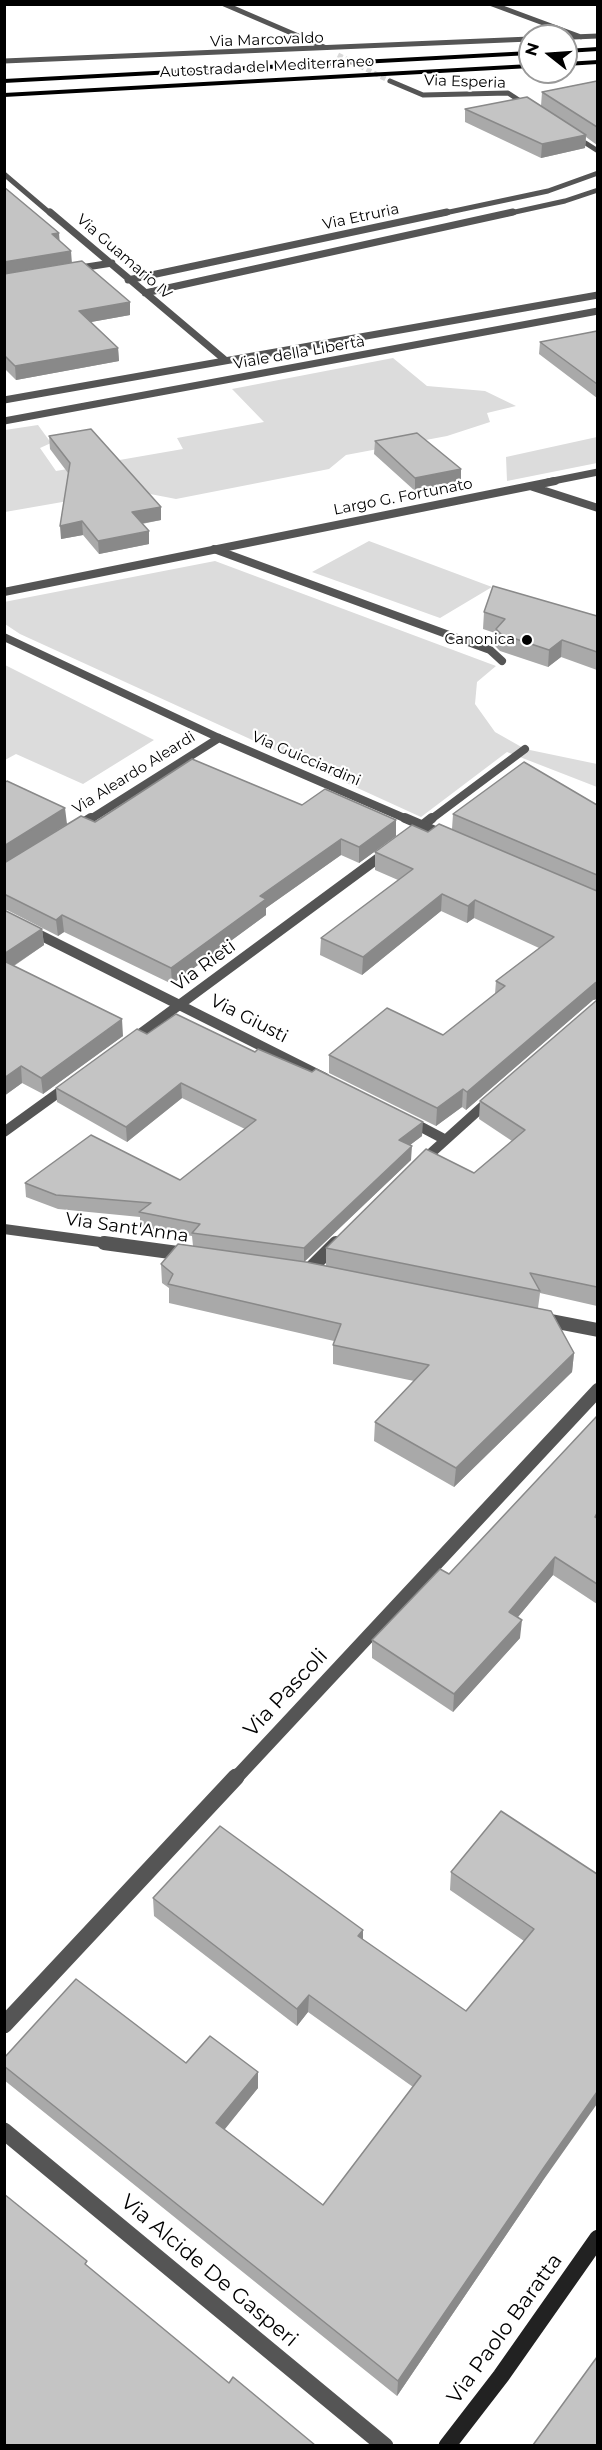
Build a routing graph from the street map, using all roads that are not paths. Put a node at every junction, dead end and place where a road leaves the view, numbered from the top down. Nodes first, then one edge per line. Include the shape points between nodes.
1 (224, 4) edge
2 (492, 4) edge
3 (597, 36) edge
4 (578, 37) edge
5 (581, 37) junction
6 (518, 40) edge
7 (330, 49) junction
8 (597, 49) edge
9 (578, 50) edge
10 (518, 54) edge
11 (338, 55) tunnel mouth
12 (4, 61) edge
13 (597, 62) edge
14 (578, 63) edge
15 (518, 67) edge
16 (4, 81) edge
17 (390, 81) tunnel mouth
18 (4, 95) edge
19 (538, 112) edge
20 (568, 131) edge
21 (597, 151) edge
22 (597, 173) edge
23 (4, 174) edge
24 (597, 190) edge
25 (112, 263) junction
26 (69, 270) edge
27 (128, 279) junction
28 (145, 294) junction
29 (597, 296) edge
30 (597, 311) edge
31 (225, 360) junction
32 (4, 400) edge
33 (4, 421) edge
34 (597, 472) edge
35 (531, 486) junction
36 (597, 508) edge
37 (213, 549) junction
38 (4, 592) edge
39 (4, 638) edge
40 (502, 661) dead end
41 (219, 738) junction
42 (525, 749) dead end
43 (423, 825) junction
44 (414, 832) edge
45 (65, 834) edge
46 (456, 840) edge
47 (395, 846) edge
48 (4, 918) edge
49 (181, 1004) junction
50 (116, 1051) edge
51 (79, 1078) edge
52 (339, 1085) edge
53 (498, 1092) edge
54 (392, 1112) edge
55 (4, 1132) edge
56 (444, 1139) junction
57 (410, 1172) edge
58 (350, 1230) edge
59 (6, 1231) edge
60 (204, 1257) edge
61 (307, 1272) edge
62 (528, 1316) edge
63 (597, 1330) edge
64 (597, 1390) edge
65 (4, 2025) edge
66 (4, 2131) edge
67 (597, 2238) edge
68 (385, 2445) edge
69 (447, 2445) edge

1 - 7 street
2 - 5 street
3 - 5 street
4 - 5 street
6 - 7 street, Via Marcovaldo
7 - 11 street
7 - 12 street, Via Marcovaldo
8 - 9 highway
10 - 16 highway, Autostrada del Mediterraneo
13 - 14 highway
15 - 18 highway, Autostrada del Mediterraneo
17 - 19 street, Via Esperia via 423,95 508,93
20 - 21 street
22 - 27 street, Via Etruria via 548,191
23 - 25 street, Via Guamario IV
24 - 28 street, Via Etruria via 565,201
25 - 26 street
25 - 27 street, Via Guamario IV
27 - 28 street, Via Guamario IV
28 - 31 street, Via Guamario IV
29 - 31 street, Viale della Libertà
30 - 33 street, Viale della Libertà
31 - 32 street, Viale della Libertà
34 - 35 street, Largo G. Fortunato
35 - 36 street
35 - 37 street, Largo G. Fortunato
37 - 38 street, Largo G. Fortunato
37 - 40 street via 490,650
39 - 41 street, Via Guicciardini
41 - 43 street, Via Guicciardini
41 - 45 street, Via Aleardo Aleardi
42 - 43 street
43 - 44 street
43 - 46 street, Via Guicciardini
47 - 49 street, Via Rieti
48 - 49 street, Via Giusti
49 - 50 street, Via Rieti
49 - 52 street, Via Giusti
51 - 55 street
53 - 56 street
54 - 56 street
56 - 57 street
58 - 61 street
59 - 60 street, Via Sant'Anna
62 - 63 street
64 - 65 street, Via Pascoli
66 - 68 street, Via Alcide De Gasperi
67 - 69 main road, Via Paolo Baratta via 501,2376

